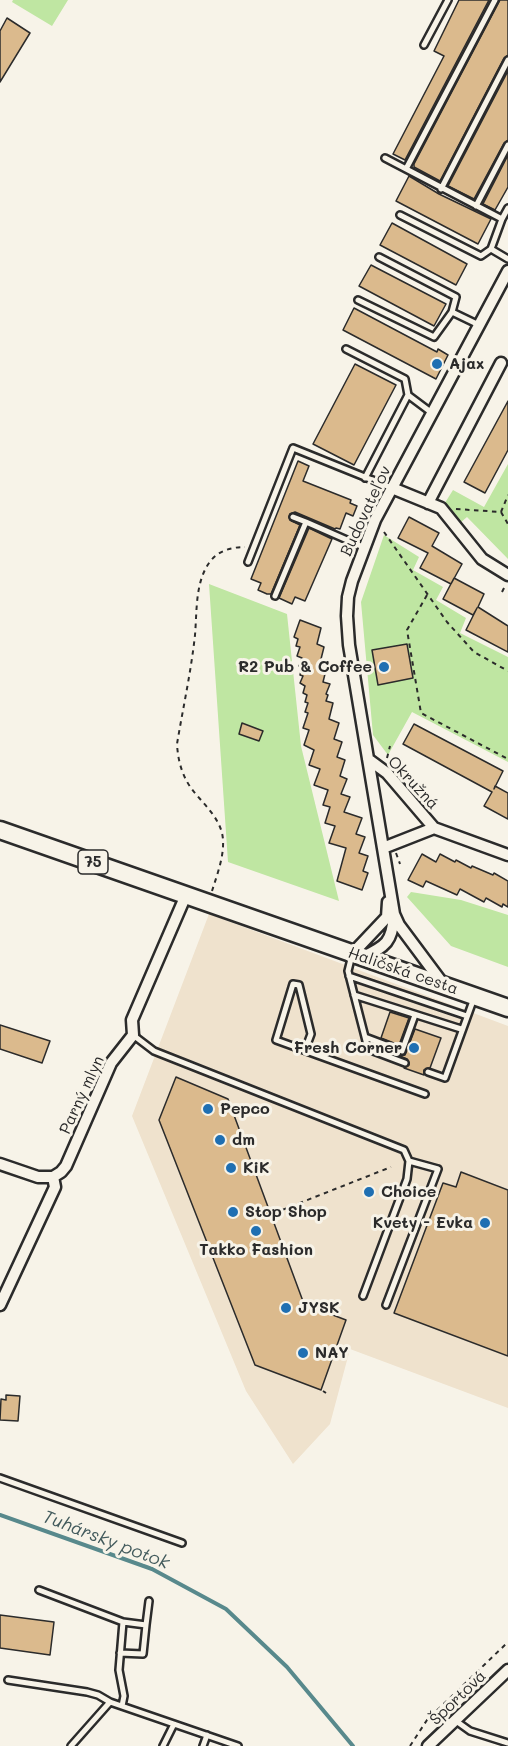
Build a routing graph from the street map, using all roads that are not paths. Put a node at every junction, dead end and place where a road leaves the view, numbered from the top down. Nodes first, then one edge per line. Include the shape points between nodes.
1 (448, 0) edge
2 (495, 0) edge
3 (424, 45) dead end
4 (508, 60) edge
5 (508, 145) edge
6 (384, 158) dead end
7 (406, 169) junction
8 (441, 189) junction
9 (476, 206) junction
10 (508, 208) edge
11 (400, 215) dead end
12 (502, 219) junction
13 (492, 249) junction
14 (379, 257) dead end
15 (508, 259) edge
16 (508, 271) edge
17 (358, 300) dead end
18 (452, 312) junction
19 (479, 325) junction
20 (346, 349) dead end
21 (501, 363) dead end
22 (408, 395) junction
23 (432, 413) junction
24 (365, 478) junction
25 (392, 488) junction
26 (428, 503) junction
27 (293, 517) dead end
28 (306, 522) junction
29 (363, 547) junction
30 (248, 562) dead end
31 (508, 575) edge
32 (275, 596) dead end
33 (368, 759) junction
34 (434, 828) junction
35 (0, 830) edge
36 (383, 848) junction
37 (508, 855) edge
38 (389, 893) junction
39 (186, 895) junction
40 (394, 914) junction
41 (358, 955) junction
42 (349, 976) junction
43 (443, 984) junction
44 (354, 995) junction
45 (474, 996) junction
46 (508, 1008) edge
47 (415, 1015) junction
48 (467, 1016) junction
49 (461, 1029) junction
50 (133, 1035) junction
51 (365, 1037) junction
52 (305, 1050) junction
53 (405, 1063) dead end
54 (428, 1072) dead end
55 (425, 1094) dead end
56 (409, 1161) junction
57 (0, 1164) edge
58 (53, 1177) junction
59 (363, 1296) dead end
60 (0, 1305) edge
61 (386, 1305) dead end
62 (0, 1478) edge
63 (182, 1543) dead end
64 (39, 1590) dead end
65 (149, 1601) dead end
66 (123, 1622) junction
67 (146, 1625) junction
68 (120, 1653) junction
69 (508, 1670) edge
70 (8, 1680) dead end
71 (110, 1702) junction
72 (122, 1706) junction
73 (456, 1721) junction
74 (174, 1724) junction
75 (207, 1735) junction
76 (508, 1743) edge
77 (71, 1746) edge
78 (163, 1746) edge
79 (203, 1746) edge
80 (238, 1746) edge
81 (428, 1746) edge

1 - 3 lane
2 - 7 lane
4 - 8 lane
5 - 9 lane
6 - 7 lane
7 - 8 lane
8 - 9 lane
9 - 12 lane
10 - 12 lane
11 - 13 lane via 481,256
12 - 13 lane
13 - 15 lane
14 - 18 lane via 456,297
16 - 19 street, Budovateľov
17 - 18 lane via 434,337
18 - 19 lane
19 - 23 street, Budovateľov
20 - 22 lane via 405,379
21 - 26 street
22 - 23 lane
22 - 24 lane
23 - 25 street, Budovateľov
24 - 25 lane
24 - 30 lane via 293,448
25 - 26 street
25 - 29 street, Budovateľov
26 - 31 street via 441,508 482,559
27 - 28 lane
28 - 29 lane
28 - 32 lane
29 - 33 street, Budovateľov via 348,597 347,616
33 - 34 street, Okružná via 387,772
33 - 36 street, Budovateľov
34 - 36 street, Okružná
34 - 37 street, Okružná
35 - 39 main road, 75
36 - 38 street, Budovateľov
38 - 40 street, Budovateľov
38 - 41 street, Budovateľov via 387,917
39 - 41 main road, Haličská cesta / 75
39 - 50 street, Parný mlyn via 132,1020
40 - 41 street, Budovateľov via 386,945
40 - 43 street, Budovateľov
41 - 42 lane
41 - 43 main road, Haličská cesta / 75
42 - 44 lane
42 - 48 lane
43 - 45 main road, Haličská cesta / 75
44 - 47 lane
44 - 51 lane
45 - 46 main road, Haličská cesta / 75
45 - 48 lane
47 - 49 lane
47 - 51 lane via 402,1051
48 - 49 lane
49 - 54 lane via 445,1078
50 - 56 lane via 154,1051 404,1150
50 - 58 street, Parný mlyn via 111,1063 66,1166
51 - 53 lane via 368,1049
52 - 52 lane via 276,1040 293,984 299,985 311,1034
52 - 55 lane
56 - 59 lane via 407,1179
56 - 61 lane via 438,1169
57 - 58 street via 38,1177
58 - 60 street, Parný mlyn via 55,1187
62 - 63 lane
64 - 66 lane
65 - 67 lane
66 - 67 lane
66 - 68 lane
67 - 68 lane via 143,1654
68 - 72 lane
69 - 73 street, Športová
70 - 71 lane via 87,1692
71 - 72 lane
71 - 77 lane
72 - 74 lane
73 - 76 lane via 470,1731
73 - 81 street, Športová
74 - 75 lane
74 - 78 lane
75 - 79 lane
75 - 80 lane

